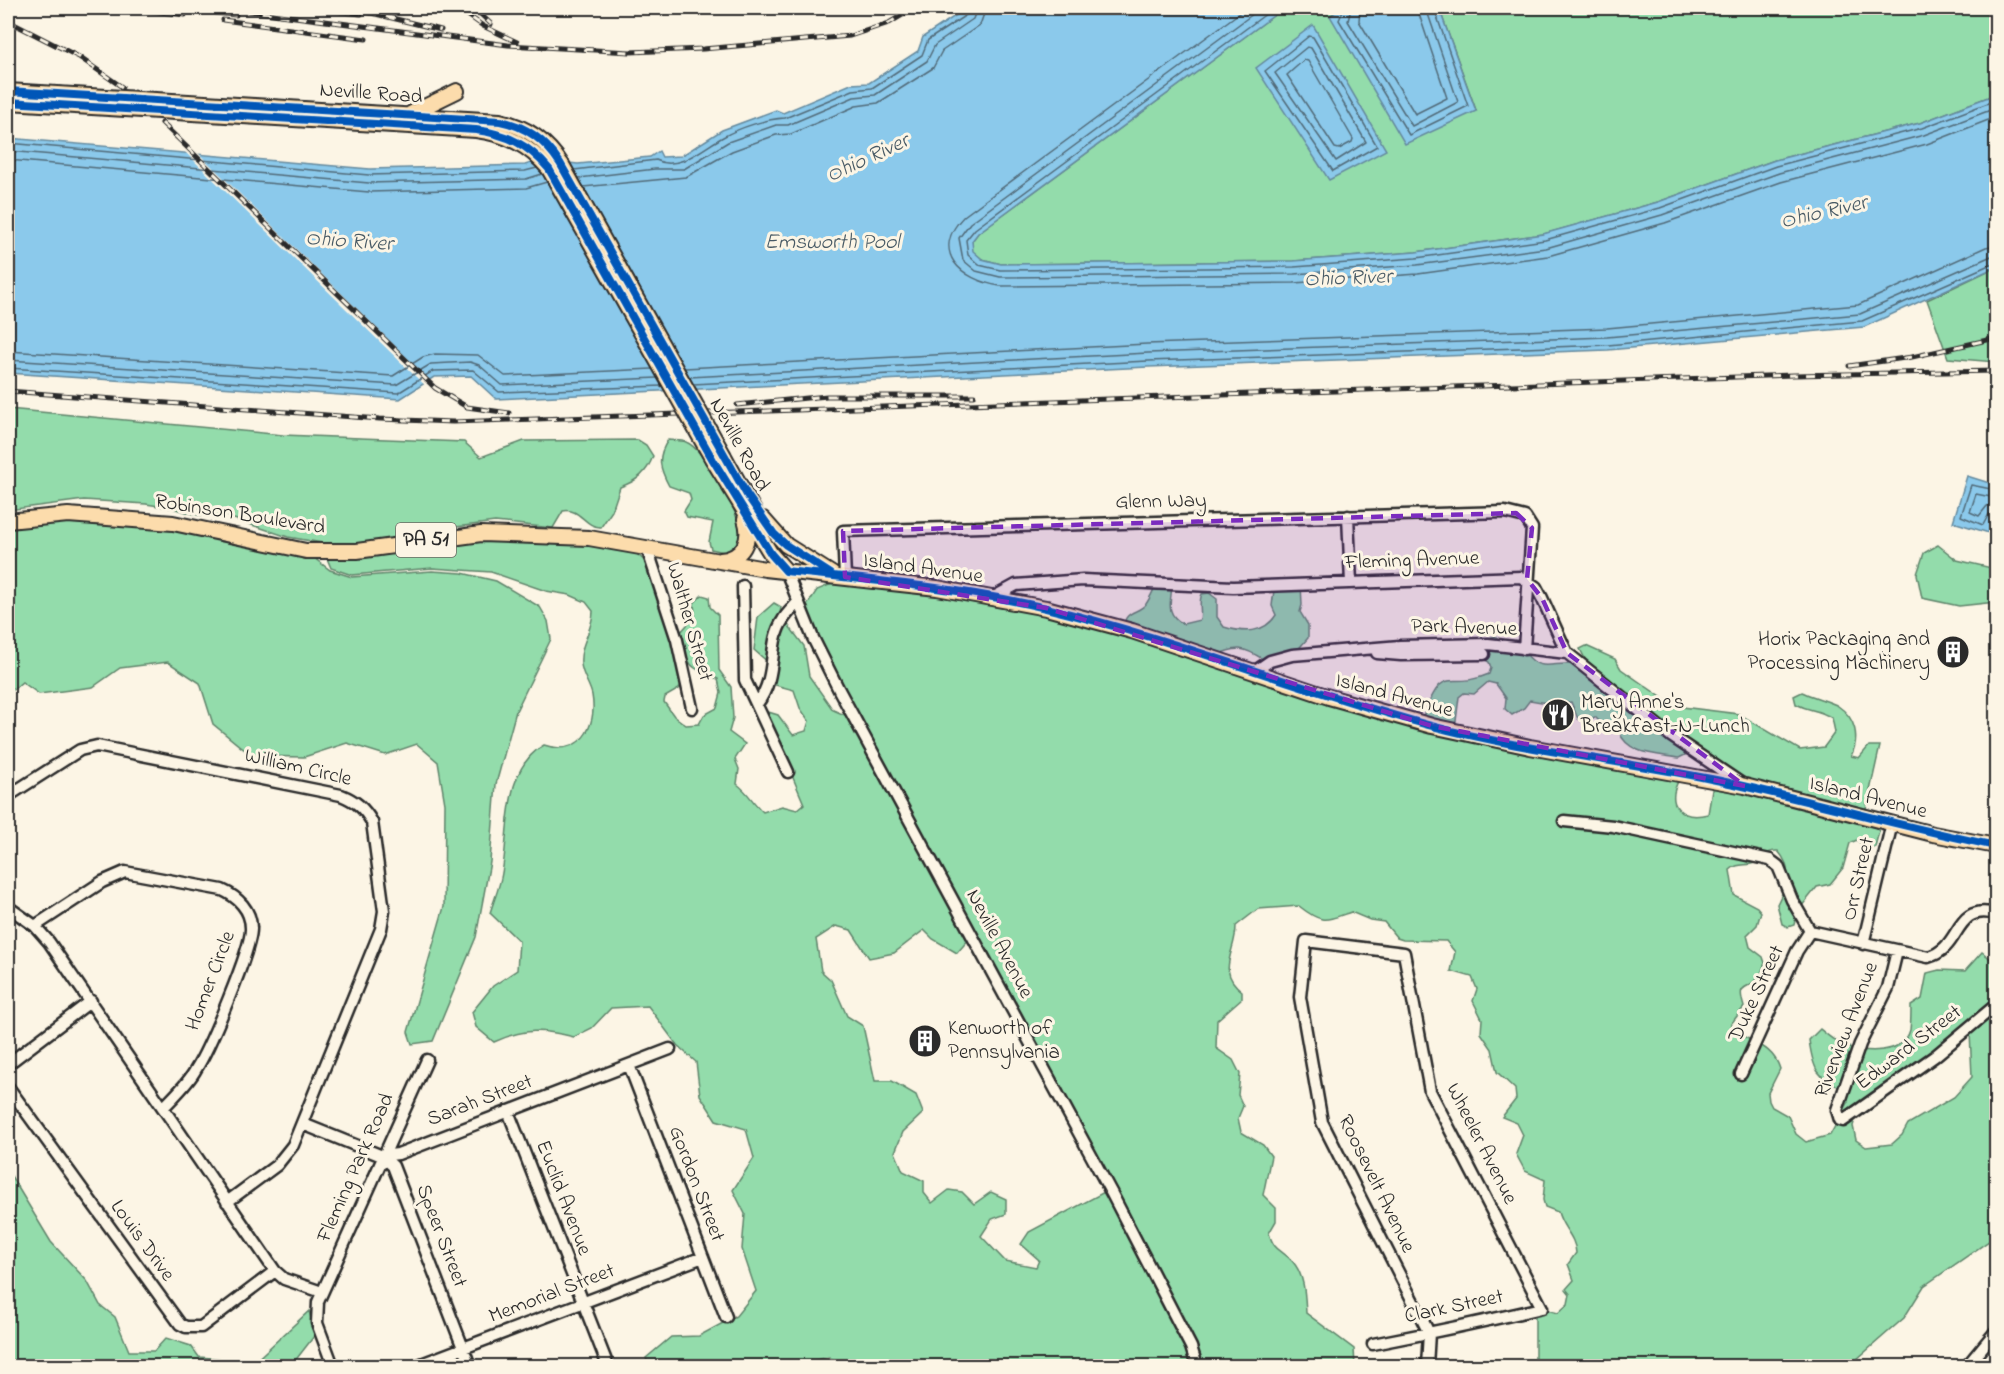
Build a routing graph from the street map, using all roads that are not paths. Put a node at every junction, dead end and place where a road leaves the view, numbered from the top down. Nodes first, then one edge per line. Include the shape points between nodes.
1 (8, 91) edge
2 (457, 91) dead end
3 (8, 102) edge
4 (410, 114) junction
5 (555, 167) junction
6 (744, 502) junction
7 (1348, 516) junction
8 (8, 521) edge
9 (646, 548) junction
10 (711, 561) junction
11 (786, 571) junction
12 (841, 577) junction
13 (1527, 579) junction
14 (1351, 583) junction
15 (743, 586) dead end
16 (994, 597) junction
17 (798, 602) junction
18 (1524, 649) junction
19 (1359, 651) junction
20 (1567, 653) junction
21 (1484, 654) dead end
22 (1254, 672) junction
23 (757, 704) junction
24 (692, 708) dead end
25 (788, 772) dead end
26 (1744, 786) junction
27 (8, 796) edge
28 (1564, 820) dead end
29 (1892, 824) junction
30 (1996, 846) edge
31 (8, 908) edge
32 (1996, 914) edge
33 (35, 926) junction
34 (1810, 931) junction
35 (1863, 944) junction
36 (1897, 951) junction
37 (1404, 953) joint
38 (91, 1001) junction
39 (1996, 1005) edge
40 (670, 1049) dead end
41 (427, 1060) dead end
42 (8, 1064) edge
43 (629, 1065) junction
44 (1742, 1074) dead end
45 (8, 1087) edge
46 (163, 1108) junction
47 (508, 1111) junction
48 (1844, 1121) joint
49 (303, 1124) junction
50 (382, 1156) junction
51 (227, 1202) junction
52 (703, 1257) junction
53 (275, 1271) junction
54 (322, 1292) junction
55 (583, 1303) junction
56 (1542, 1308) joint
57 (726, 1317) dead end
58 (1996, 1331) edge
59 (1429, 1333) junction
60 (1372, 1344) dead end
61 (463, 1349) junction
62 (333, 1366) edge
63 (416, 1366) edge
64 (470, 1366) edge
65 (608, 1366) edge
66 (1197, 1366) edge
67 (1427, 1366) edge
68 (1967, 1366) edge

1 - 4 main road, Neville Road
2 - 4 main road
3 - 5 main road, Neville Road via 476,130 525,145
4 - 5 main road, Neville Road via 514,124 538,137
5 - 6 main road, Neville Road, bridge
6 - 10 main road via 748,531 744,548 726,560
6 - 11 main road, Neville Road via 771,554
6 - 12 main road via 786,545
7 - 12 street, Glenn Way via 843,531
7 - 13 street, Glenn Way via 1516,513 1525,517 1532,528
7 - 14 street
8 - 9 main road, Robinson Boulevard / PA 51 via 68,515 173,523 306,551 357,551 481,534 589,538
9 - 10 main road, Robinson Boulevard / PA 51
9 - 24 street, Walther Street via 677,640
10 - 11 main road, Robinson Boulevard / PA 51
11 - 12 main road, Island Avenue / PA 51
11 - 17 street, Neville Avenue
12 - 16 main road, Island Avenue / PA 51
13 - 14 street, Fleming Avenue via 1514,576
13 - 18 street
13 - 20 street via 1542,598
14 - 16 street, Fleming Avenue via 1233,587 1083,580 1016,585
15 - 23 street via 743,670
16 - 22 main road, Island Avenue / PA 51 via 1132,632
17 - 23 street via 782,620 770,680
17 - 66 street, Neville Avenue via 839,690 1118,1204
18 - 19 street, Park Avenue via 1488,644
18 - 20 street, Park Avenue
19 - 21 street, Park Avenue
19 - 22 street, Park Avenue via 1292,656 1270,661
20 - 26 street via 1671,735
22 - 26 main road, Island Avenue / PA 51 via 1432,726
23 - 25 street
26 - 29 main road, Island Avenue / PA 51
27 - 49 street, William Circle via 80,750 97,746 341,795 365,810 375,835 384,920
28 - 34 street via 1613,826 1770,860 1779,866
29 - 30 main road, Island Avenue / PA 51
29 - 35 street, Orr Street
31 - 33 street
32 - 36 street via 1974,912 1963,920 1939,954 1928,957
33 - 38 street
33 - 46 street, Homer Circle via 102,882 125,872 222,890 246,910 251,927 249,944 216,1025 197,1069
34 - 35 street
34 - 44 street, Duke Street via 1797,951
35 - 36 street
36 - 48 street, Riverview Avenue via 1888,988 1860,1044 1837,1110
37 - 56 street, Wheeler Avenue via 1430,1091
37 - 59 street, Roosevelt Avenue via 1306,941 1300,998 1322,1122
38 - 42 street
38 - 46 street
39 - 48 street, Edward Street via 1935,1056
40 - 43 street, Sarah Street
41 - 50 street, Fleming Park Road
43 - 47 street, Sarah Street
43 - 52 street, Gordon Street
45 - 53 street, Louis Drive via 180,1324 201,1327
46 - 51 street
47 - 50 street, Sarah Street via 398,1154
47 - 55 street, Euclid Avenue
49 - 50 street
49 - 51 street, William Circle via 277,1165
50 - 54 street, Fleming Park Road
50 - 61 street, Speer Street via 393,1166
51 - 53 street
52 - 55 street, Memorial Street
52 - 57 street, Gordon Street
53 - 54 street via 284,1279
54 - 62 street, Fleming Park Road via 317,1323
55 - 61 street, Memorial Street
55 - 65 street, Euclid Avenue
56 - 59 street, Clark Street
58 - 68 street
59 - 60 street, Clark Street
59 - 67 street
61 - 63 street, Memorial Street
61 - 64 street, Speer Street

